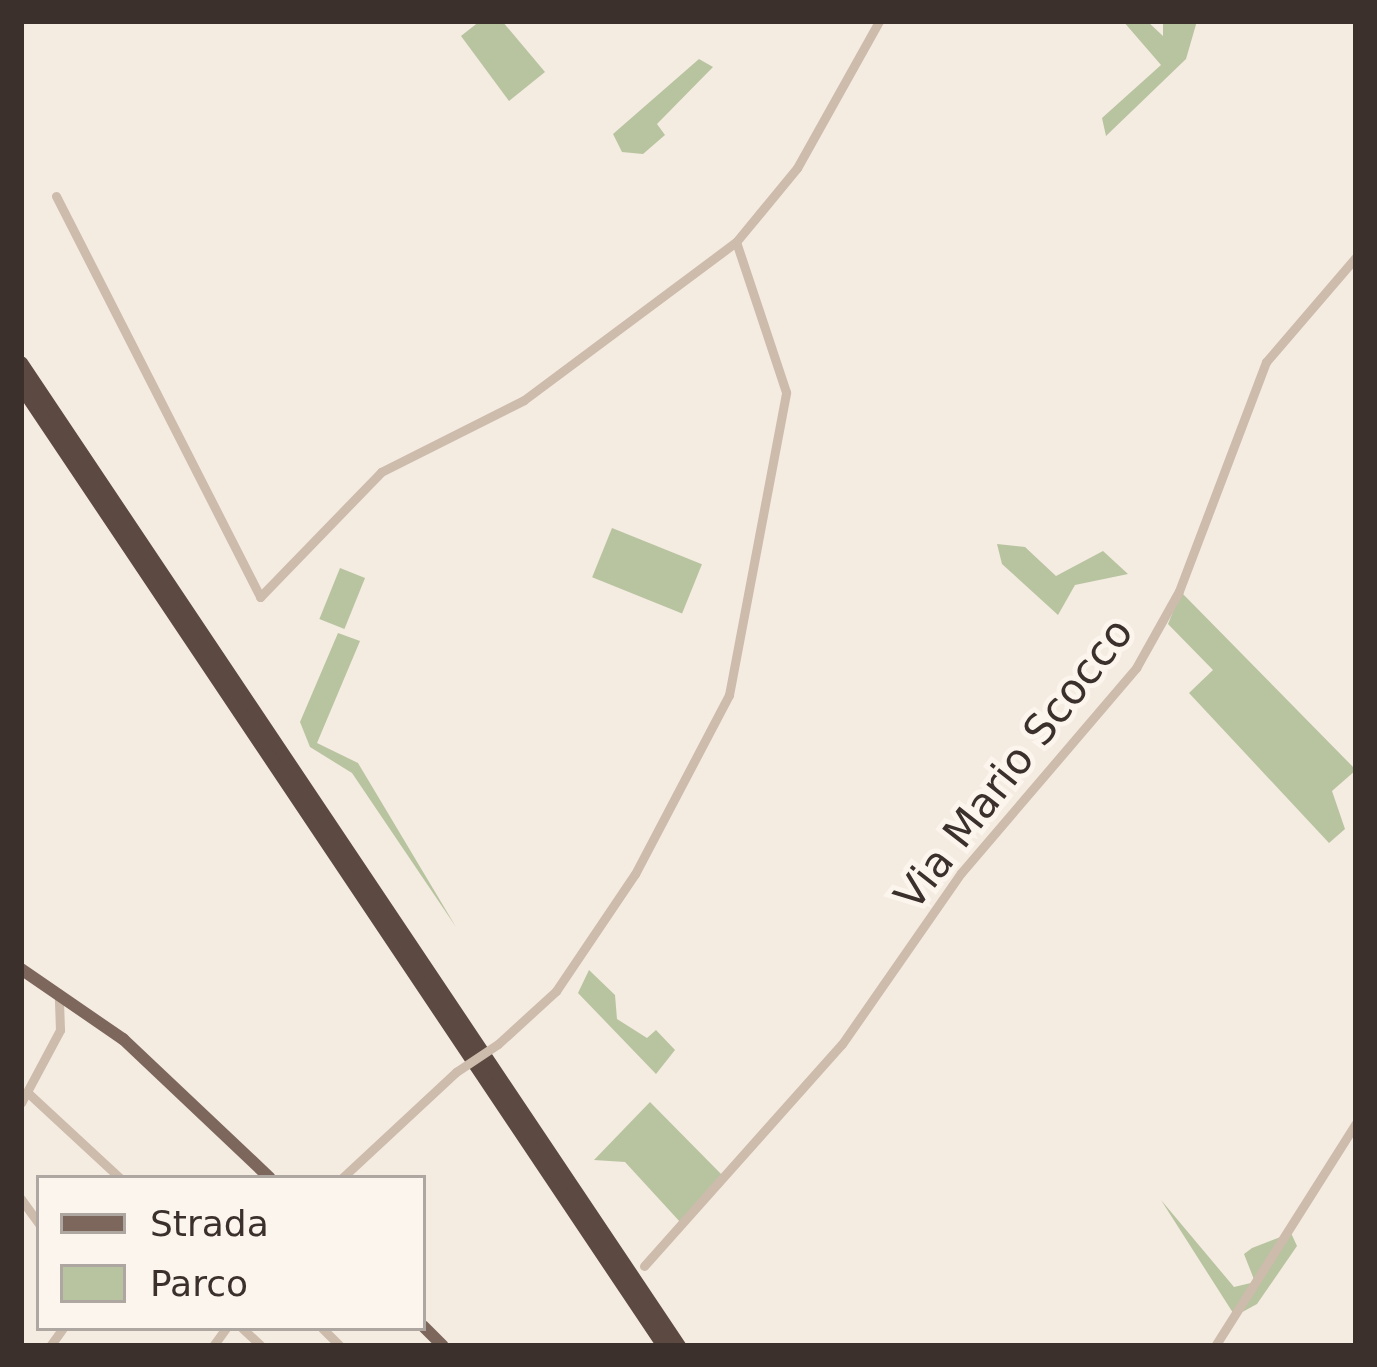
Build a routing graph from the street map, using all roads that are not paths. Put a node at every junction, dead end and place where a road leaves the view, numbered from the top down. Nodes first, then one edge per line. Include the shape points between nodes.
1 (879, 21) edge
2 (56, 196) dead end
3 (736, 242) junction
4 (1356, 257) edge
5 (21, 363) edge
6 (21, 386) edge
7 (21, 969) edge
8 (59, 992) junction
9 (24, 1098) edge
10 (1356, 1123) edge
11 (116, 1175) edge
12 (266, 1175) edge
13 (345, 1175) edge
14 (644, 1266) dead end
15 (60, 1332) edge
16 (50, 1346) edge
17 (65, 1346) edge
18 (664, 1346) edge
19 (679, 1346) edge
20 (1216, 1346) edge

1 - 3 street via 797,168
2 - 3 street via 260,596 381,472 524,400
3 - 13 street, bridge via 786,392 729,695 635,874 556,991
4 - 14 street, Via Mario Scocco via 1266,362 1172,606 1136,668 961,873 842,1044
5 - 19 highway
6 - 18 highway
7 - 8 main road
8 - 9 street via 60,1030
8 - 12 main road
9 - 11 street
10 - 20 street
15 - 16 street
15 - 17 street

